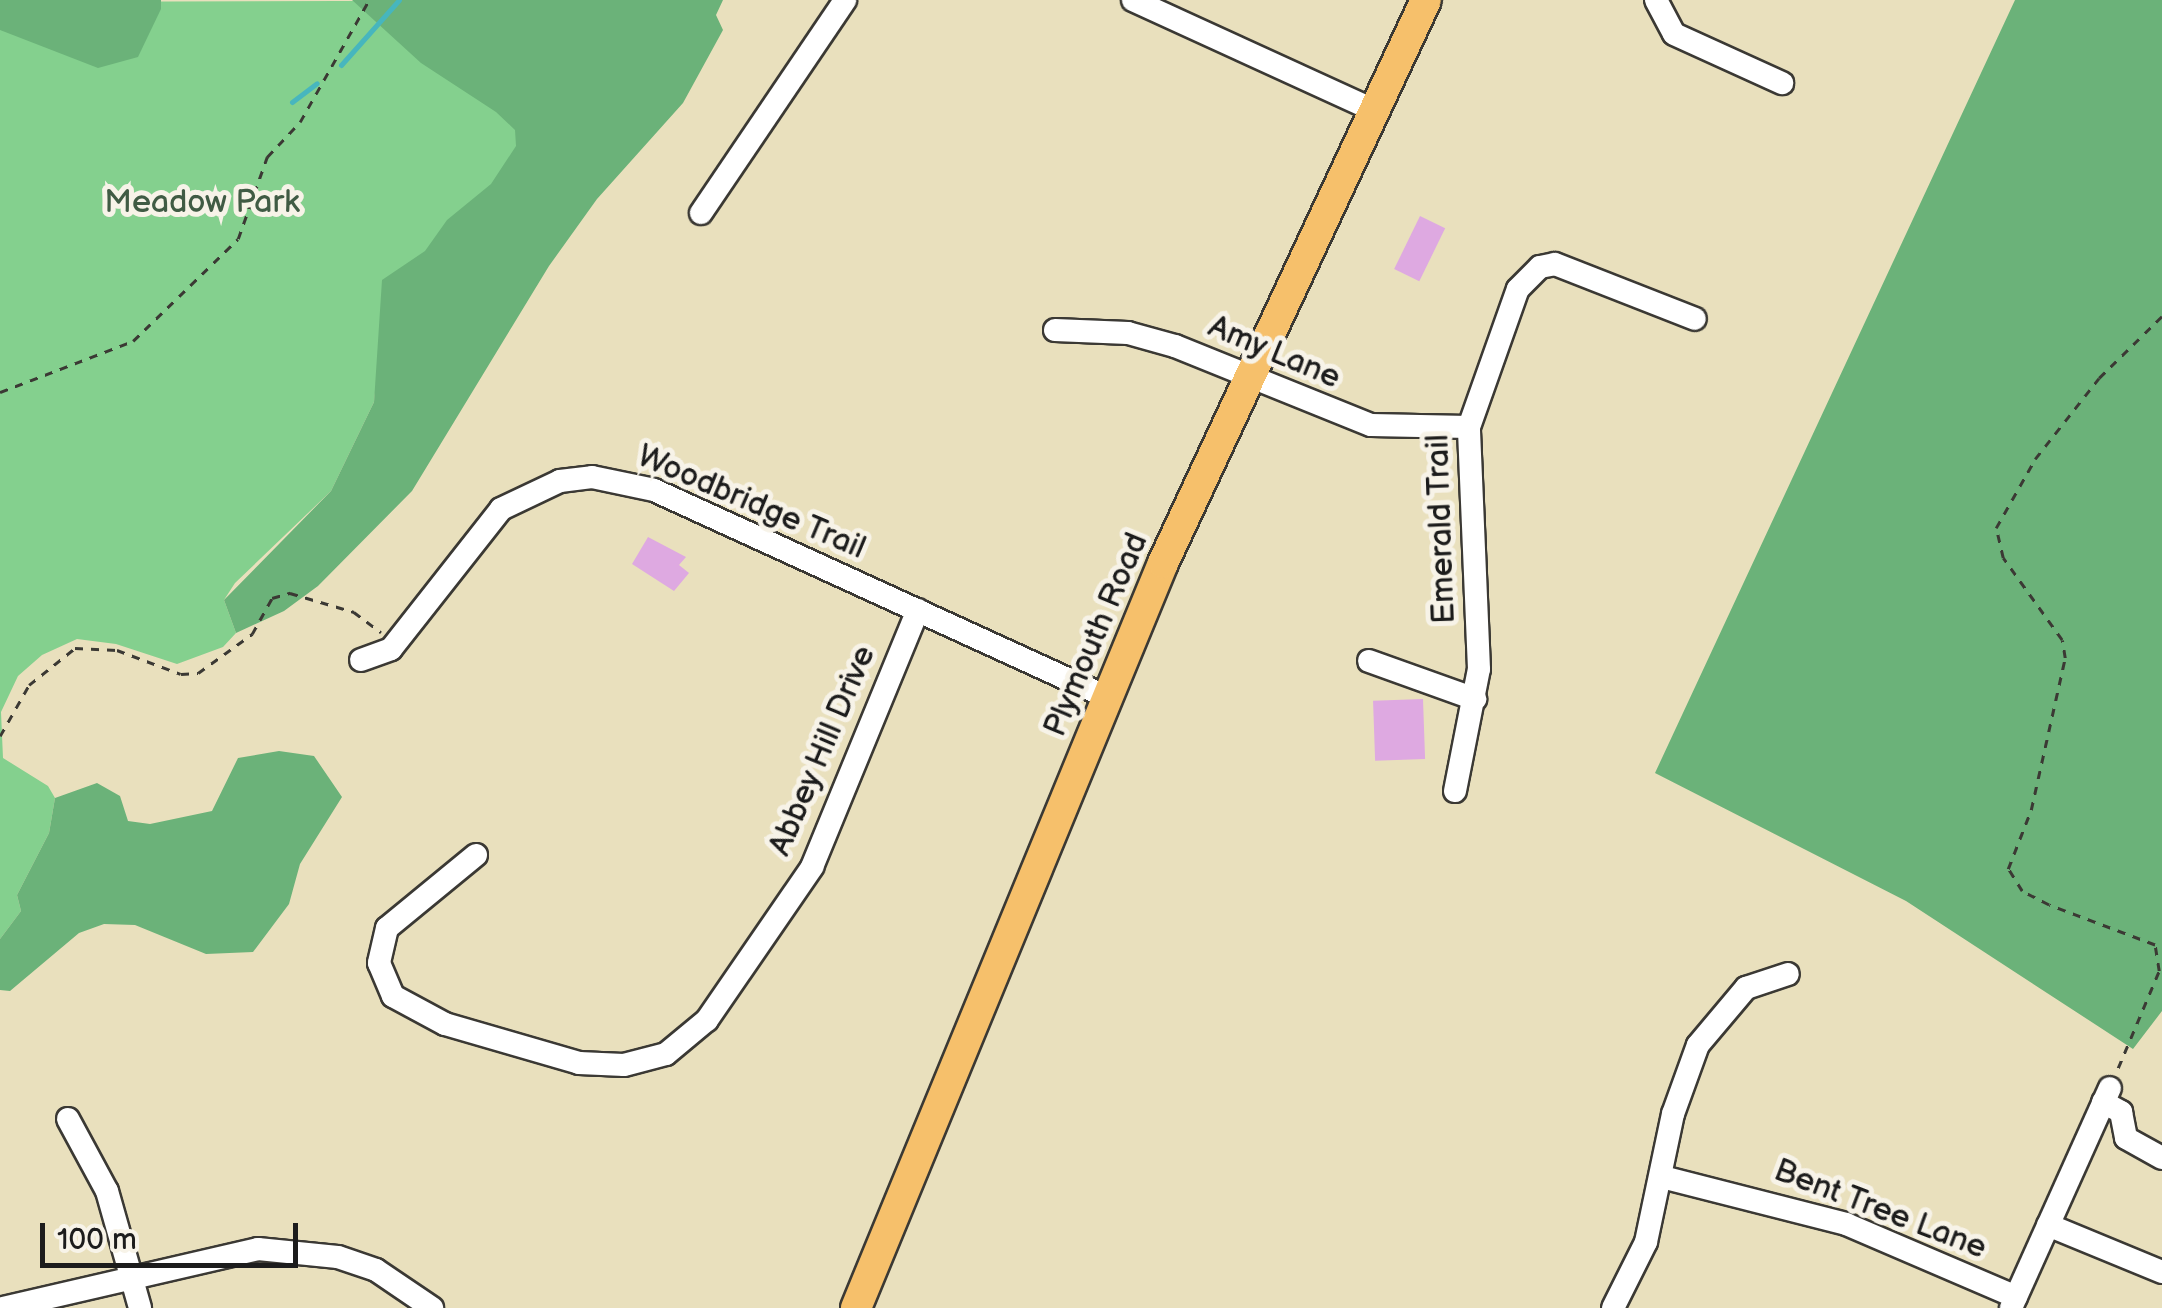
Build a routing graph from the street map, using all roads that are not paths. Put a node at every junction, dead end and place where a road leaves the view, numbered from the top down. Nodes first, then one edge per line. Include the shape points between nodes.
1 (845, 0) edge
2 (1133, 0) edge
3 (1426, 0) edge
4 (1656, 0) edge
5 (1782, 83) dead end
6 (1375, 112) junction
7 (701, 213) dead end
8 (1696, 319) dead end
9 (1055, 330) dead end
10 (1251, 378) junction
11 (1469, 427) junction
12 (918, 610) junction
13 (361, 660) dead end
14 (1369, 661) dead end
15 (1109, 698) junction
16 (1475, 699) junction
17 (1455, 791) dead end
18 (476, 855) dead end
19 (1788, 974) dead end
20 (68, 1118) dead end
21 (2162, 1158) edge
22 (1662, 1177) junction
23 (2048, 1225) junction
24 (2162, 1272) edge
25 (132, 1276) junction
26 (2014, 1302) edge
27 (3, 1308) edge
28 (140, 1308) edge
29 (432, 1308) edge
30 (856, 1308) edge
31 (1613, 1308) edge

1 - 7 street
2 - 6 street
3 - 6 main road, Plymouth Road
4 - 5 street via 1674,34
6 - 10 main road, Plymouth Road
8 - 11 street, Emerald Trail via 1570,268 1540,267 1518,289
9 - 10 street, Amy Lane via 1128,334
10 - 11 street, Amy Lane via 1371,426
10 - 15 main road, Plymouth Road
11 - 16 street, Emerald Trail via 1479,575
12 - 13 street, Woodbridge Trail via 654,490 592,477 560,481 501,510 391,649
12 - 15 street, Woodbridge Trail
12 - 18 street, Abbey Hill Drive via 812,867 707,1020 666,1054 624,1065 579,1062 445,1024 393,996 379,963 388,928
14 - 16 street
15 - 30 main road, Plymouth Road
16 - 17 street, Emerald Trail
19 - 22 street via 1746,988 1698,1045 1672,1114
20 - 25 street via 107,1191
21 - 23 street via 2126,1138 2121,1112 2107,1095
22 - 26 street, Bent Tree Lane via 1846,1224
22 - 31 street via 1646,1242
23 - 24 street
23 - 26 street
25 - 27 street
25 - 28 street
25 - 29 street via 218,1255 299,1249 376,1270

